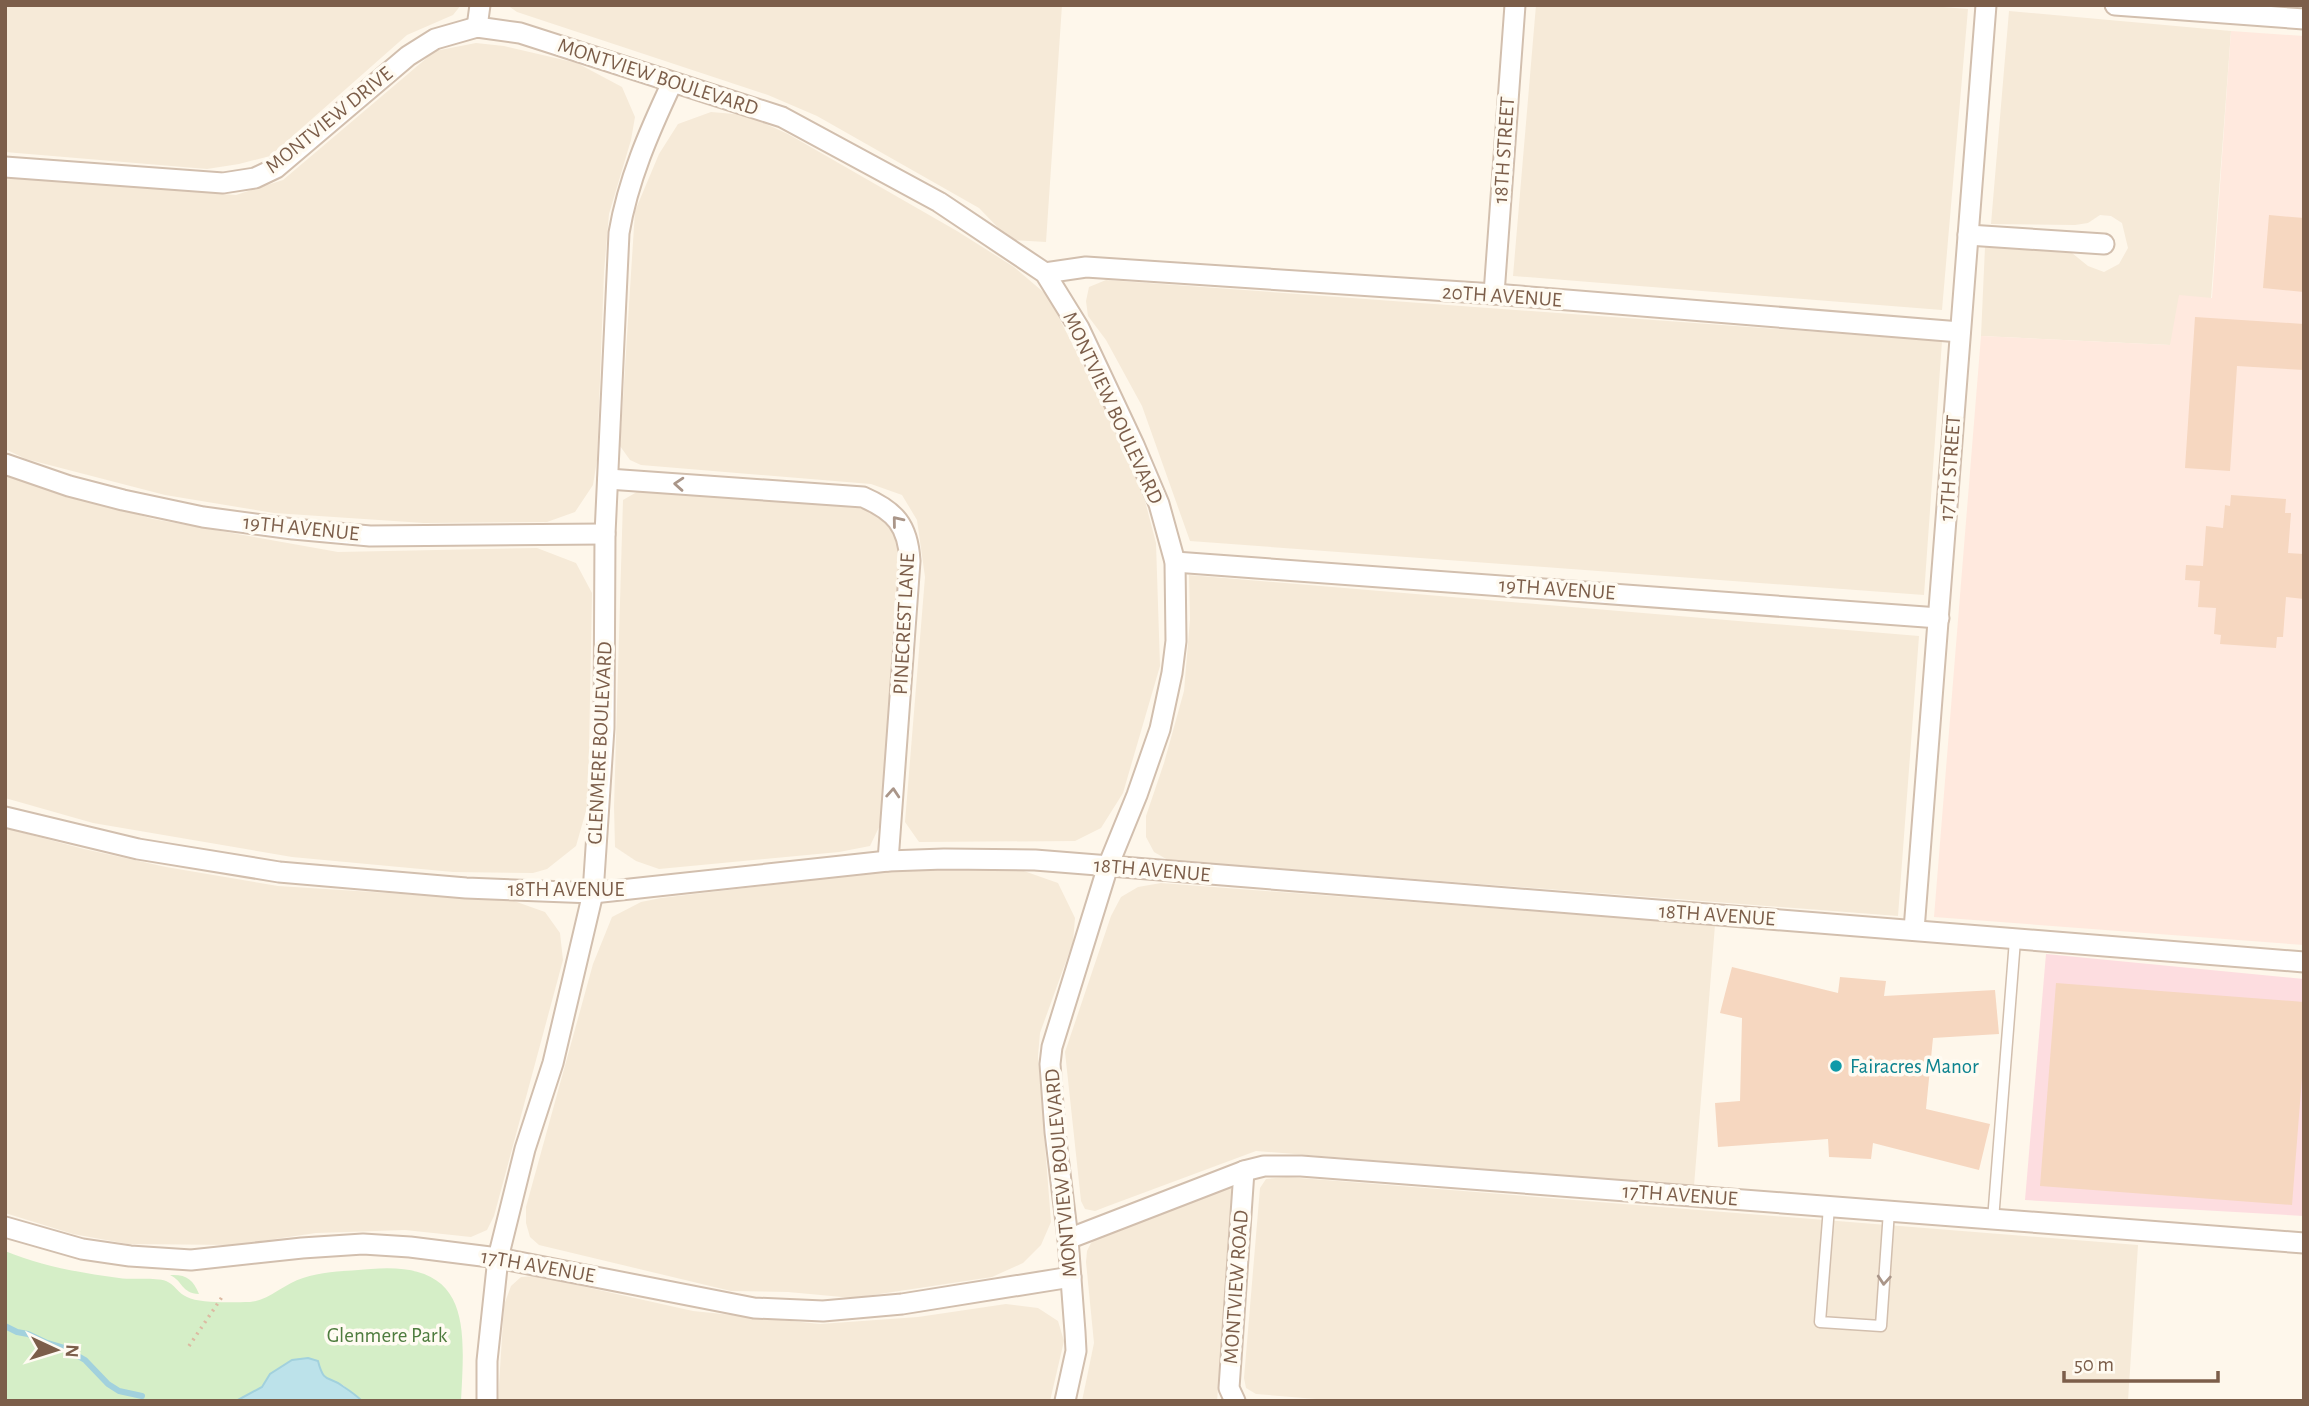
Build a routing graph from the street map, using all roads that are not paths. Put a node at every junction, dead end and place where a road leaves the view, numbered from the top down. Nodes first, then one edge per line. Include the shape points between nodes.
1 (480, 5) edge
2 (1515, 5) edge
3 (1986, 5) edge
4 (2115, 5) edge
5 (2304, 19) edge
6 (477, 27) junction
7 (672, 83) junction
8 (5, 167) edge
9 (1968, 235) junction
10 (2104, 244) dead end
11 (1045, 273) junction
12 (1494, 295) junction
13 (1960, 332) junction
14 (5, 464) edge
15 (608, 479) junction
16 (605, 534) junction
17 (1175, 562) junction
18 (1939, 618) junction
19 (5, 817) edge
20 (888, 861) junction
21 (1108, 866) junction
22 (593, 893) junction
23 (1914, 930) junction
24 (2015, 940) junction
25 (2304, 962) edge
26 (1244, 1171) junction
27 (1829, 1207) junction
28 (1889, 1212) junction
29 (1993, 1220) junction
30 (5, 1227) edge
31 (1068, 1239) junction
32 (2304, 1244) edge
33 (498, 1258) junction
34 (1071, 1278) junction
35 (486, 1401) edge
36 (1065, 1401) edge
37 (1235, 1401) edge

1 - 6 street
2 - 12 street, 18TH STREET
3 - 9 street, 17TH STREET
4 - 5 street
6 - 7 street, MONTVIEW BOULEVARD via 520,33
6 - 8 street, MONTVIEW DRIVE via 435,39 408,56 276,168 255,178 223,183
7 - 11 street, MONTVIEW BOULEVARD via 782,117 939,202
7 - 15 street, GLENMERE BOULEVARD via 630,184 619,233
9 - 10 street
9 - 13 street, 17TH STREET
11 - 12 street, 20TH AVENUE via 1086,267
11 - 17 street, MONTVIEW BOULEVARD via 1079,328 1134,444 1159,504
12 - 13 street, 20TH AVENUE
13 - 18 street, 17TH STREET
14 - 16 street, 19TH AVENUE via 123,500 293,529 370,536
15 - 16 street, GLENMERE BOULEVARD
20 -> 15 street, PINECREST LANE via 911,561 900,520 863,497
16 - 22 street, GLENMERE BOULEVARD via 604,728
17 - 18 street, 19TH AVENUE
17 - 21 street, MONTVIEW BOULEVARD via 1176,641 1160,729
18 - 23 street, 17TH STREET
19 - 22 street, 18TH AVENUE via 138,849 279,872
20 - 21 street, 18TH AVENUE via 1021,860
20 - 22 street, 18TH AVENUE
21 - 23 street, 18TH AVENUE
21 - 31 street, MONTVIEW BOULEVARD via 1055,1033 1050,1064
22 - 33 street, GLENMERE BOULEVARD via 553,1063 525,1149
23 - 24 street, 18TH AVENUE
24 - 25 street, 18TH AVENUE
24 - 29 lane
26 - 27 street, 17TH AVENUE via 1301,1166
26 - 31 street, 17TH AVENUE
26 - 37 street, MONTVIEW ROAD via 1229,1388
27 - 28 street, 17TH AVENUE
28 -> 27 lane via 1881,1326 1820,1322
28 - 29 street, 17TH AVENUE
29 - 32 street, 17TH AVENUE
30 - 33 street, 17TH AVENUE via 82,1249 155,1258 191,1260 363,1244
31 - 34 street, MONTVIEW BOULEVARD
33 - 34 street, 17TH AVENUE via 754,1308 823,1311
33 - 35 street, GLENMERE BOULEVARD
34 - 36 street, MONTVIEW BOULEVARD via 1076,1351

